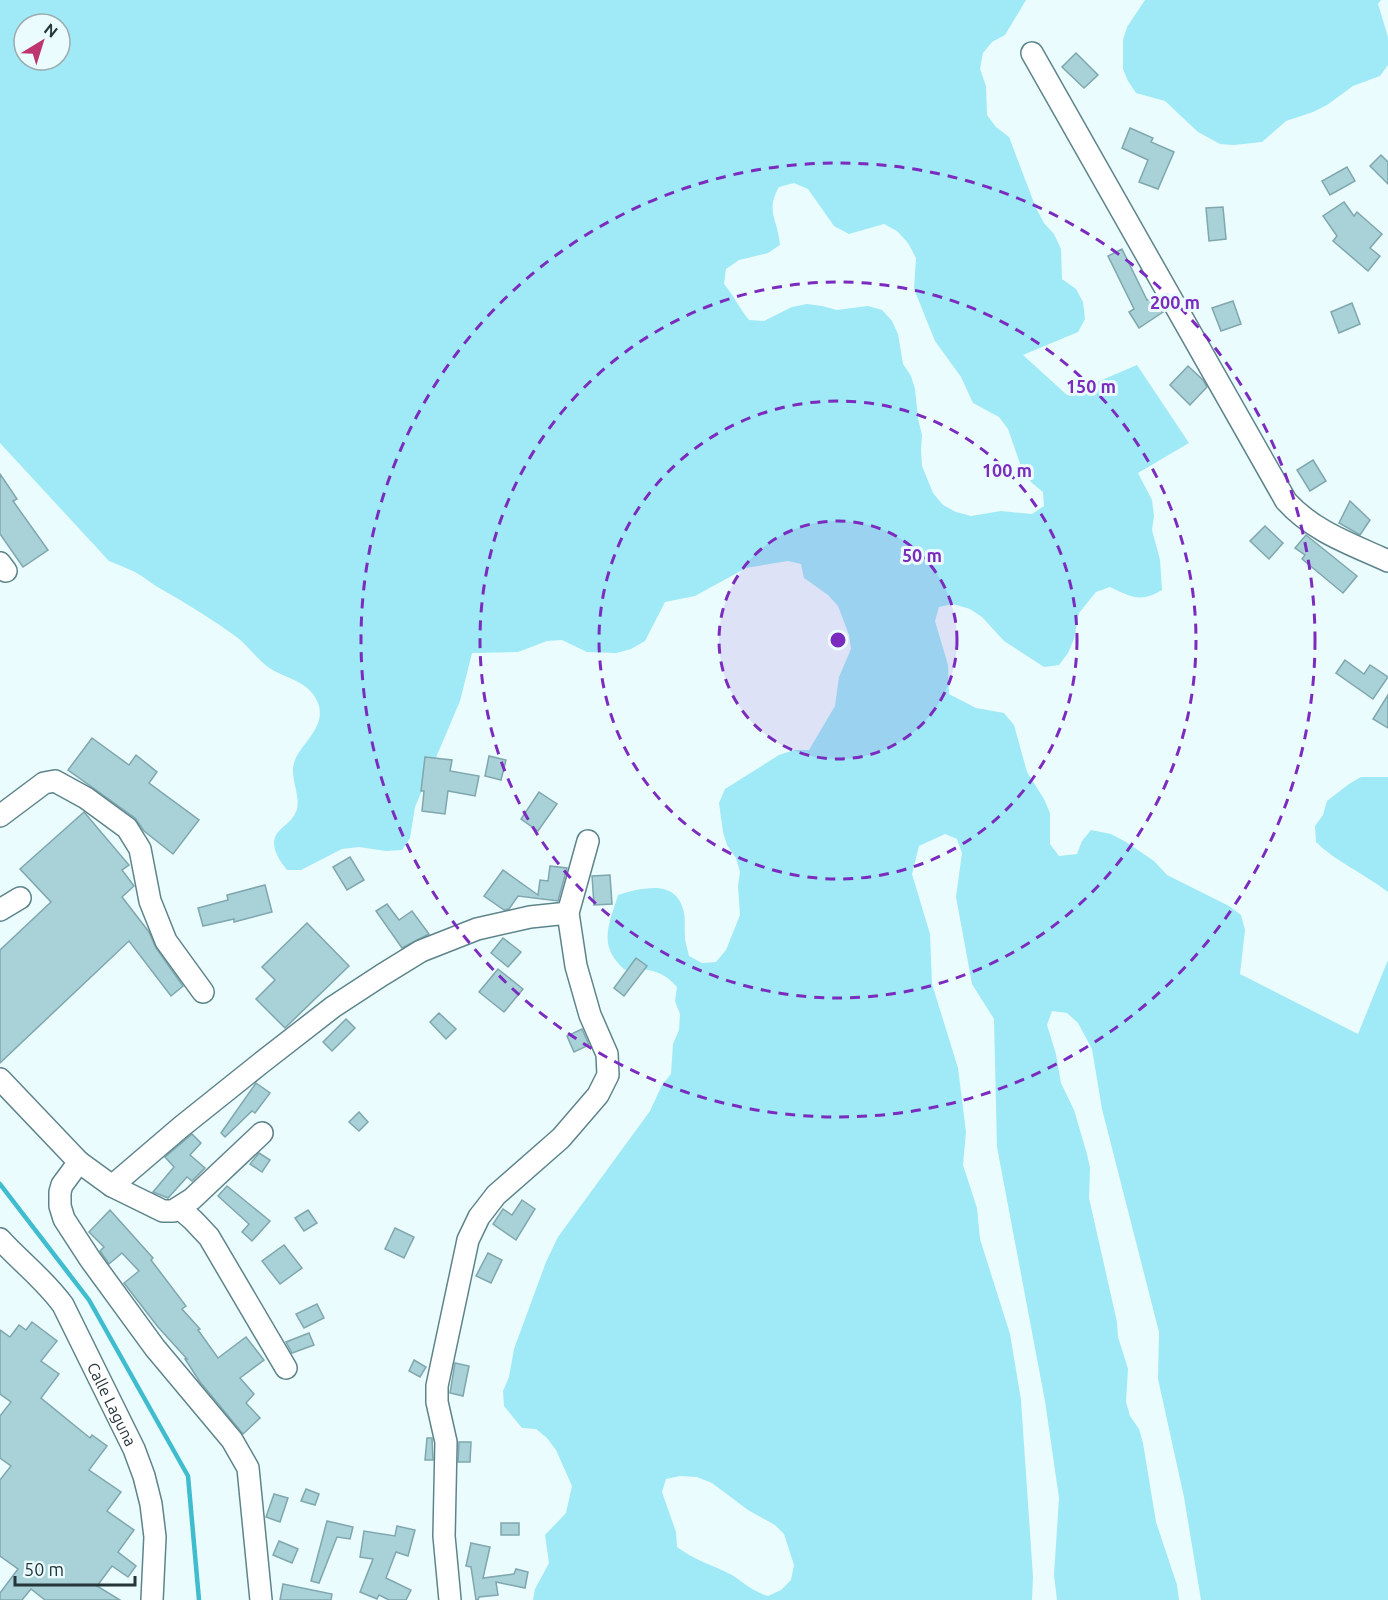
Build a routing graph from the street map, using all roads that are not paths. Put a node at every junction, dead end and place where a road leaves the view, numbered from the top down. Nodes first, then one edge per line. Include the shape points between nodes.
1 (1032, 53) dead end
2 (1388, 561) edge
3 (0, 816) edge
4 (588, 841) dead end
5 (20, 898) dead end
6 (0, 910) edge
7 (568, 913) junction
8 (203, 992) dead end
9 (0, 1079) edge
10 (262, 1133) dead end
11 (79, 1162) junction
12 (112, 1186) junction
13 (179, 1208) junction
14 (0, 1239) edge
15 (286, 1368) dead end
16 (152, 1600) edge
17 (261, 1600) edge
18 (450, 1600) edge

1 - 2 street via 1286,501 1300,517 1321,531
3 - 8 street via 44,783 55,781 127,828 140,849 150,901 166,941
4 - 7 street
5 - 6 street
7 - 12 street via 477,929 421,951 324,1014
7 - 18 street via 576,966 590,1015 607,1054 608,1075 598,1095 561,1138 487,1205 468,1240 436,1386 446,1442 444,1536
9 - 11 street
10 - 13 street
11 - 12 street
11 - 17 street via 60,1192 64,1219 155,1348 232,1440 248,1468
12 - 13 street via 159,1209
13 - 15 street via 209,1237
14 - 16 street, Calle Laguna via 50,1287 63,1305 134,1449 144,1476 153,1526

